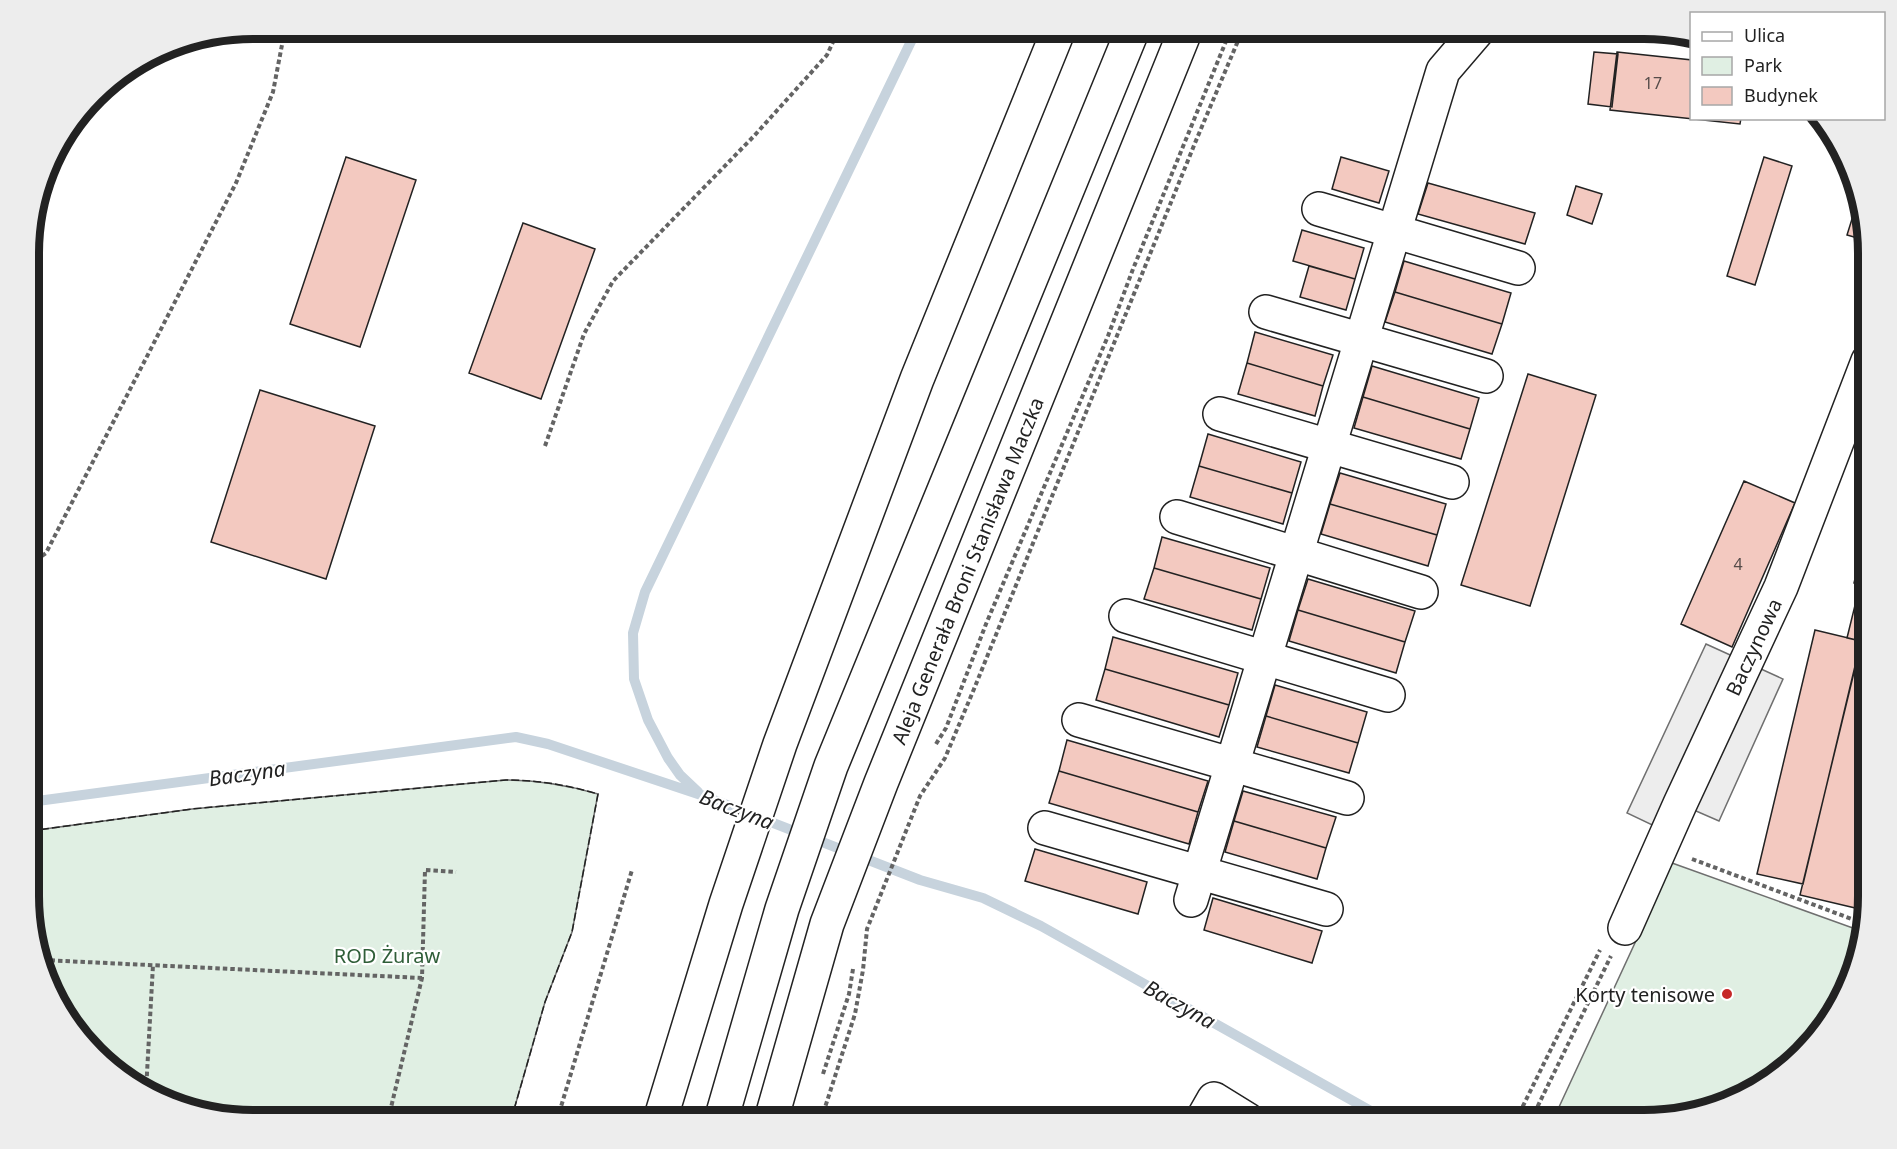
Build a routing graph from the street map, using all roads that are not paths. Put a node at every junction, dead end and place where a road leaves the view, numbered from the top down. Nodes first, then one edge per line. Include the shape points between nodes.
1 (1055, 39) edge
2 (1128, 39) edge
3 (1182, 39) edge
4 (1470, 39) edge
5 (1319, 209) dead end
6 (1394, 231) junction
7 (1518, 268) dead end
8 (1266, 312) dead end
9 (1361, 340) junction
10 (1486, 376) dead end
11 (1858, 388) edge
12 (1220, 414) dead end
13 (1329, 446) junction
14 (1452, 482) dead end
15 (1177, 517) dead end
16 (1296, 554) junction
17 (1421, 592) dead end
18 (1126, 616) dead end
19 (1265, 658) junction
20 (1388, 695) dead end
21 (1079, 720) dead end
22 (1232, 764) junction
23 (1347, 798) dead end
24 (1045, 828) dead end
25 (1195, 886) junction
26 (1326, 909) dead end
27 (1628, 922) road end
28 (663, 1110) edge
29 (724, 1110) edge
30 (774, 1110) edge
31 (1208, 1110) edge
32 (1232, 1110) edge

1 - 28 main road via 917,379 780,744
2 - 29 main road via 831,766 782,909
3 - 30 main road, Aleja Generała Broni Stanisława Maczka via 827,924
4 - 6 main road via 1443,71
5 - 6 main road
6 - 7 main road
6 - 9 main road
8 - 9 main road
9 - 10 main road
9 - 13 main road
11 - 27 main road, Baczynowa via 1781,587
12 - 13 main road
13 - 14 main road
13 - 16 main road
15 - 16 main road
16 - 17 main road
16 - 19 main road
18 - 19 main road
19 - 20 main road
19 - 22 main road
21 - 22 main road
22 - 23 main road
22 - 25 main road
24 - 25 main road
25 - 26 main road
31 - 32 main road via 1214,1099

